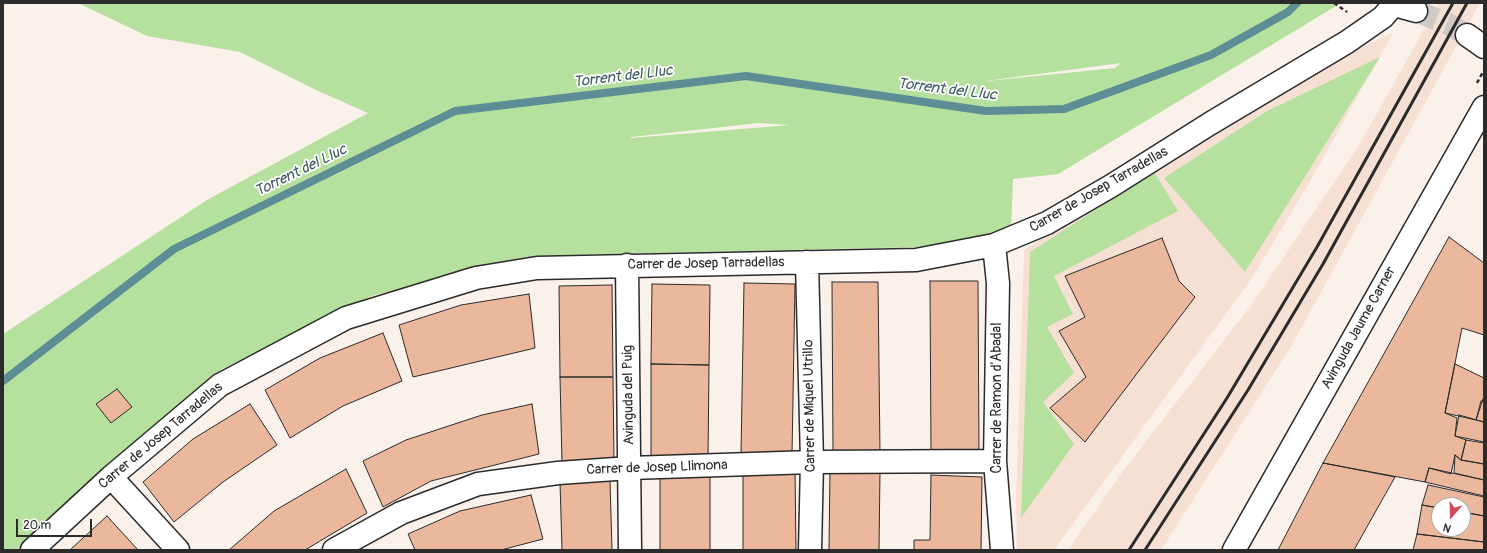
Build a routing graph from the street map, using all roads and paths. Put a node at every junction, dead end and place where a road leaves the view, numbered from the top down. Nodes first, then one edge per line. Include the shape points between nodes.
1 (1395, 4) edge
2 (1416, 11) tunnel mouth
3 (1484, 107) edge
4 (994, 245) junction
5 (807, 262) junction
6 (627, 265) junction
7 (812, 462) junction
8 (995, 462) junction
9 (630, 468) junction
10 (111, 477) junction
11 (32, 550) edge
12 (178, 550) edge
13 (334, 550) edge
14 (630, 550) edge
15 (810, 550) edge
16 (1002, 550) edge
17 (1234, 550) edge

1 - 2 street
1 - 4 street, Carrer de Josep Tarradellas via 1383,17 1347,42 1111,186 1047,223
3 - 17 street, Avinguda Jaume Carner
4 - 5 street, Carrer de Josep Tarradellas via 916,260
4 - 8 street, Carrer de Ramon d'Abadal via 998,283
5 - 6 street, Carrer de Josep Tarradellas
5 - 7 street, Carrer de Miquel Utrillo
6 - 9 street, Avinguda del Puig
6 - 10 street, Carrer de Josep Tarradellas via 537,268 476,278 346,318 220,385
7 - 8 street, Carrer de Josep Llimona
7 - 9 street, Carrer de Josep Llimona
7 - 15 street, Carrer de Miquel Utrillo
8 - 16 street, Carrer de Ramon d'Abadal
9 - 13 street, Carrer de Josep Llimona via 558,473 478,484 401,513
9 - 14 street, Avinguda del Puig
10 - 11 street, Carrer de Josep Tarradellas
10 - 12 street

